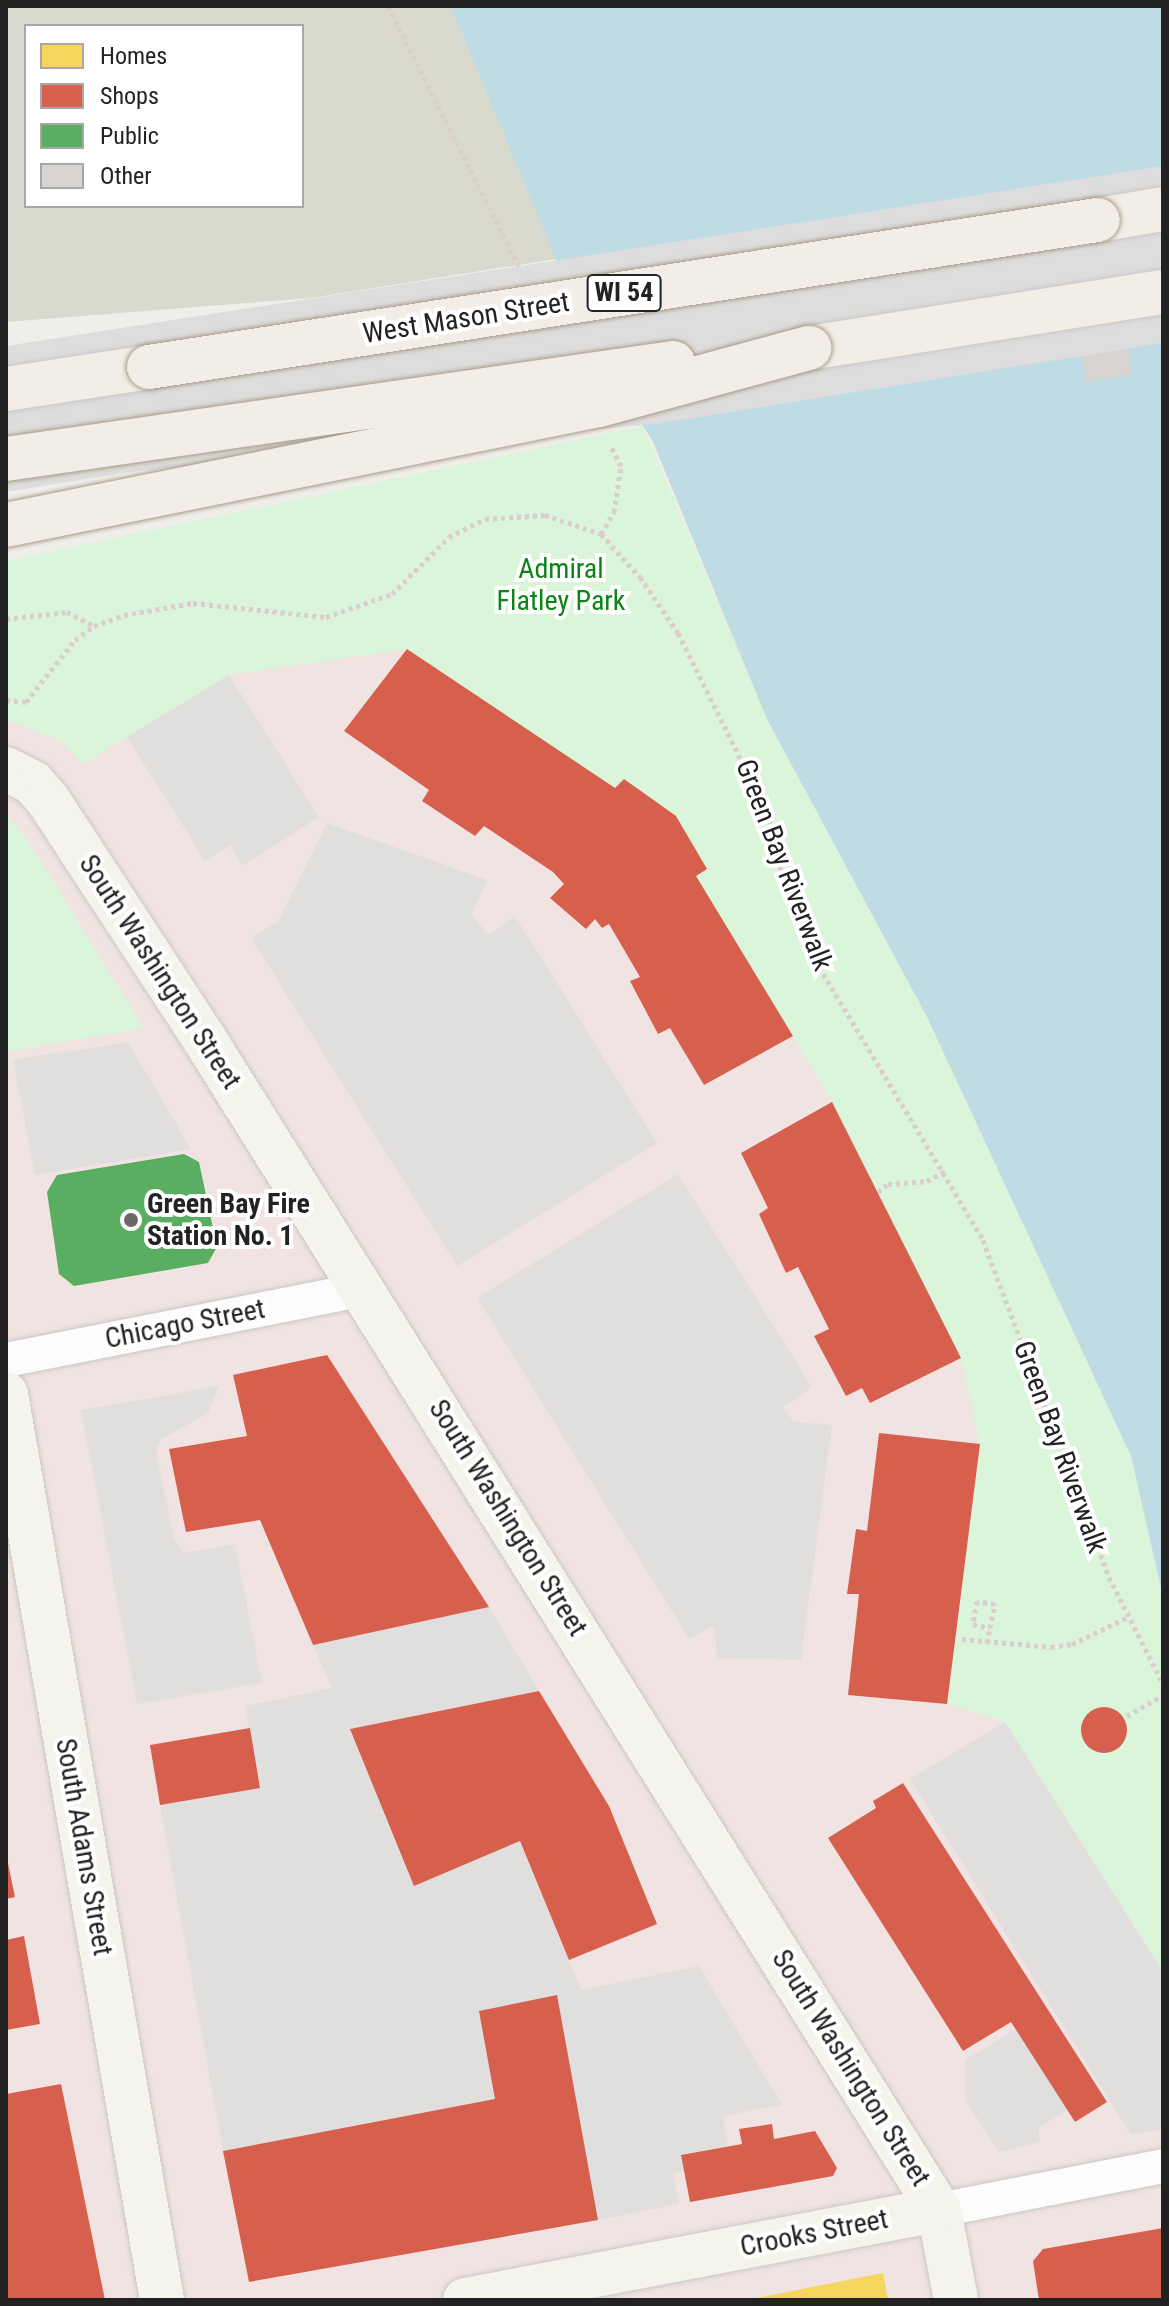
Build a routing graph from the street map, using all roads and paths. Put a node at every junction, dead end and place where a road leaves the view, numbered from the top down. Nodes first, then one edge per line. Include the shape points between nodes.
1 (1163, 209) edge
2 (1163, 292) edge
3 (809, 348) junction
4 (6, 362) edge
5 (149, 367) junction
6 (6, 389) edge
7 (6, 459) edge
8 (6, 525) edge
9 (6, 619) edge
10 (94, 626) junction
11 (6, 700) edge
12 (6, 769) edge
13 (945, 1171) junction
14 (878, 1192) dead end
15 (365, 1289) junction
16 (6, 1360) edge
17 (6, 1394) edge
18 (1126, 1618) junction
19 (990, 1628) junction
20 (962, 1639) dead end
21 (987, 1643) junction
22 (1163, 1684) edge
23 (1163, 1695) edge
24 (1127, 1716) dead end
25 (1163, 2166) edge
26 (939, 2210) junction
27 (162, 2300) edge
28 (465, 2300) edge
29 (956, 2300) edge

1 - 5 main road, West Mason Street / WI 54, bridge
2 - 3 main road
3 - 7 main road, bridge via 595,372
3 - 8 main road, bridge via 599,405
4 - 5 main road
5 - 6 main road, West Mason Street / WI 54
9 - 10 path via 67,612
10 - 11 path via 47,670 26,702
10 - 13 path, Green Bay Riverwalk via 193,603 326,617 392,594 449,537 485,519 545,515 601,534 640,577 678,633 767,812 783,878 815,960
12 - 15 street, South Washington Street via 33,783 48,800
13 - 14 path via 927,1181 888,1184
13 - 18 path, Green Bay Riverwalk via 983,1240
15 - 16 street, Chicago Street
15 - 26 street, South Washington Street
17 - 27 street, South Adams Street
18 - 21 path via 1061,1646 1029,1649
18 - 22 path, Green Bay Riverwalk
19 - 19 path via 995,1604 977,1601 973,1624
19 - 21 path
20 - 21 path
23 - 24 path
25 - 26 street, Crooks Street
26 - 28 street, Crooks Street
26 - 29 street, South Washington Street

